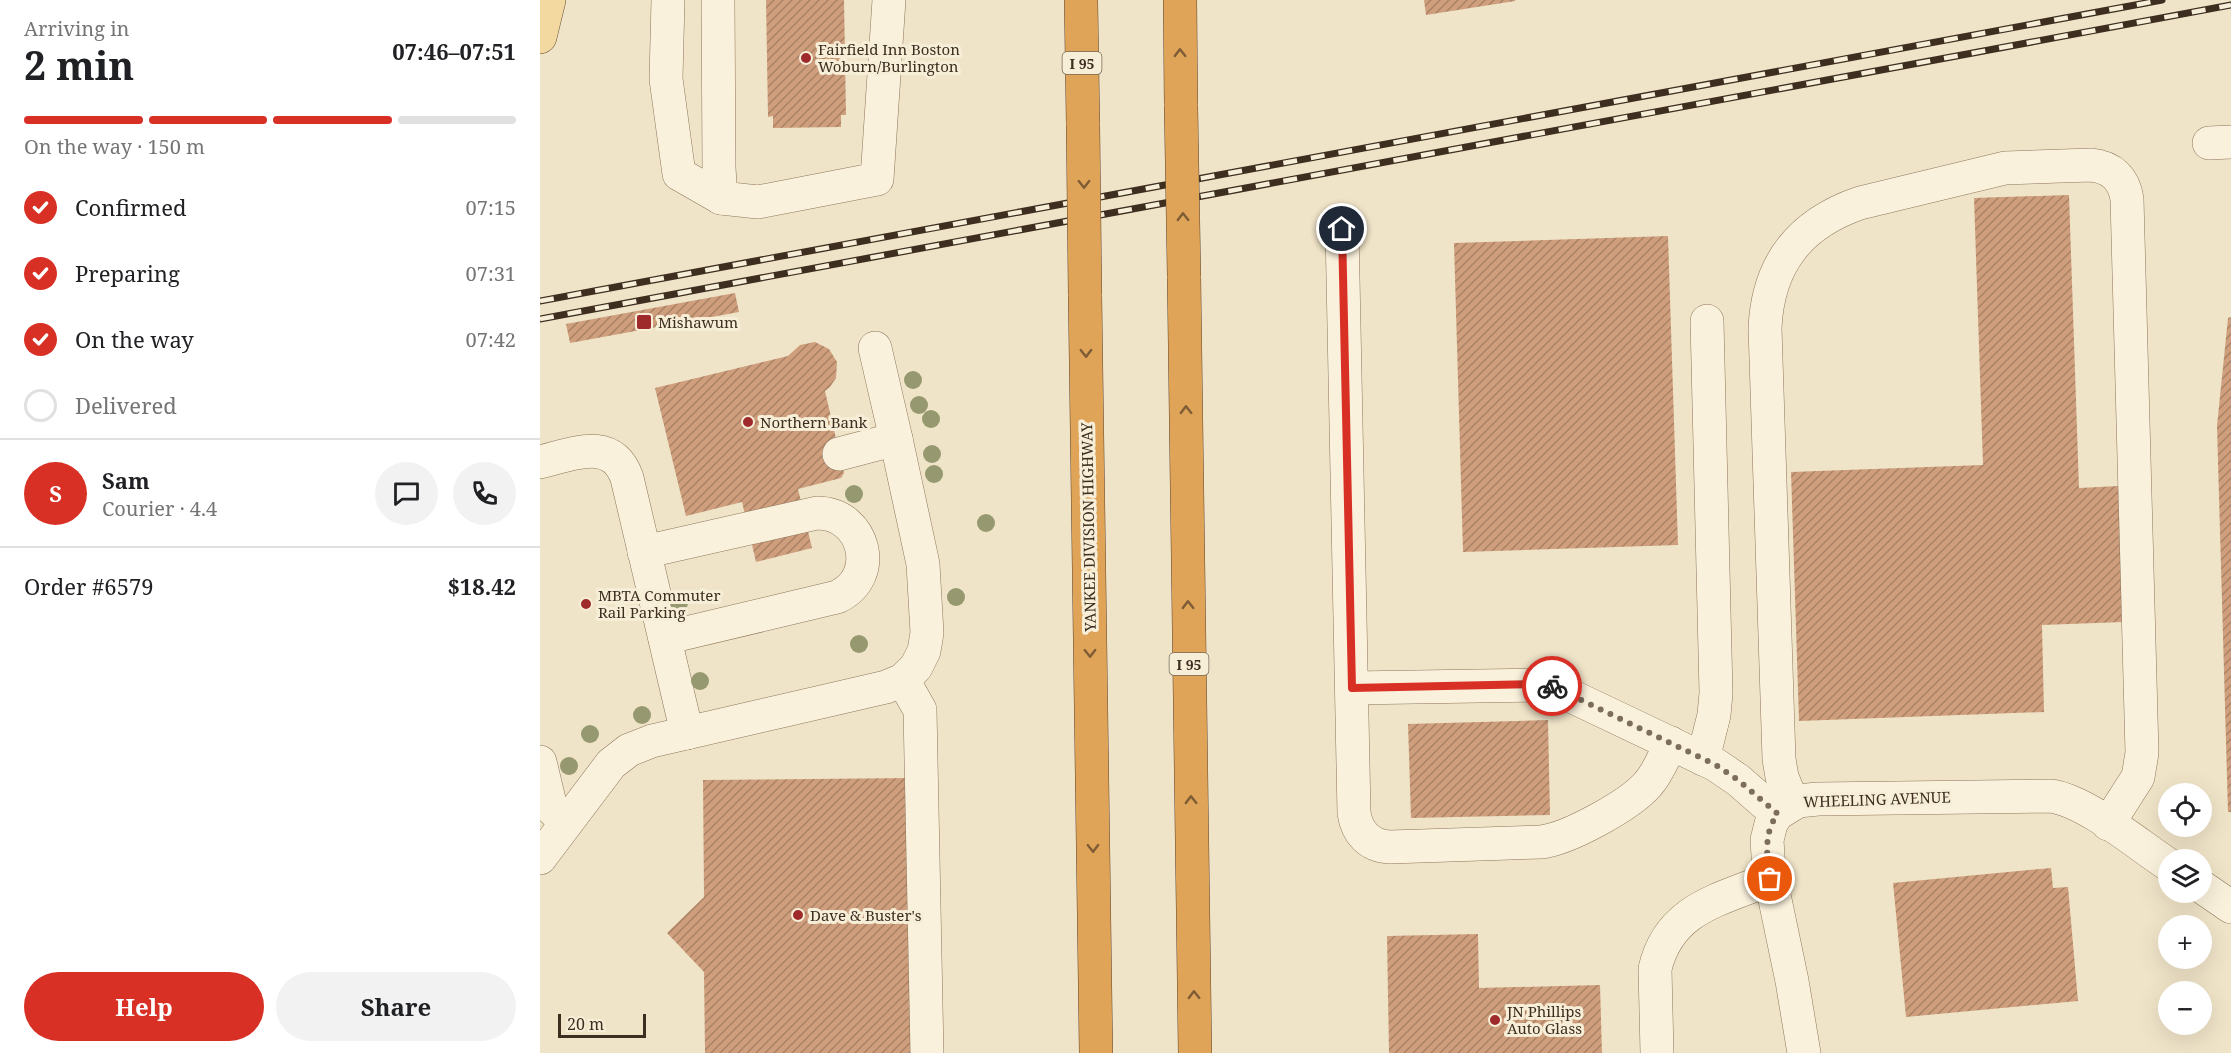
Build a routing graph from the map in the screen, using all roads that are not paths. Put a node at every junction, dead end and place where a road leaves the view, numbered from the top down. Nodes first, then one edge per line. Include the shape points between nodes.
1 (549, 0) edge
2 (669, 0) edge
3 (718, 0) edge
4 (889, 0) edge
5 (1081, 0) edge
6 (1179, 0) edge
7 (540, 37) edge
8 (721, 198) junction
9 (1342, 229) dead end
10 (1707, 321) dead end
11 (876, 348) dead end
12 (896, 439) junction
13 (839, 453) dead end
14 (540, 462) edge
15 (644, 552) junction
16 (664, 639) junction
17 (903, 680) junction
18 (1352, 688) junction
19 (687, 733) junction
20 (1671, 743) junction
21 (1703, 759) junction
22 (540, 762) edge
23 (1785, 809) junction
24 (567, 822) junction
25 (2109, 824) junction
26 (2158, 857) edge
27 (540, 858) edge
28 (1770, 879) junction
29 (2212, 894) edge
30 (2231, 907) edge
31 (927, 1053) edge
32 (1096, 1053) edge
33 (1195, 1053) edge
34 (1657, 1053) edge
35 (1804, 1053) edge

1 - 7 main road
2 - 8 street via 666,79 679,174
3 - 8 street
4 - 8 street via 877,179 758,202
5 -> 32 highway, YANKEE DIVISION HIGHWAY / I 95, bridge
33 -> 6 highway, I 95, bridge
9 - 18 street
10 - 21 street via 1716,693
11 - 12 street
12 - 13 street
12 - 17 street via 923,564 927,633 921,660
14 - 15 street via 591,451 617,460 627,478
15 - 16 street
15 - 16 street via 817,513 847,522 863,549 858,579 837,597
16 - 19 street
17 - 19 street
17 - 31 street via 920,710
18 - 20 street via 1548,685
18 - 20 street via 1355,820 1365,838 1383,847 1561,838 1641,792
19 - 24 street via 623,754 605,770
20 - 21 street
21 - 23 street
22 - 24 street via 551,808
23 - 25 street, WHEELING AVENUE via 1807,800 1838,798 2040,795 2064,798
23 - 25 street via 1779,759 1765,328 1766,307 1779,266 1805,233 1821,220 1860,203 2005,168 2091,165 2116,175 2127,200 2142,759 2140,771
23 - 28 street via 1771,824 1767,840
24 - 27 street
25 - 26 street, WHEELING AVENUE
28 - 34 street via 1704,906 1671,931 1655,969
28 - 35 street
29 - 30 street

